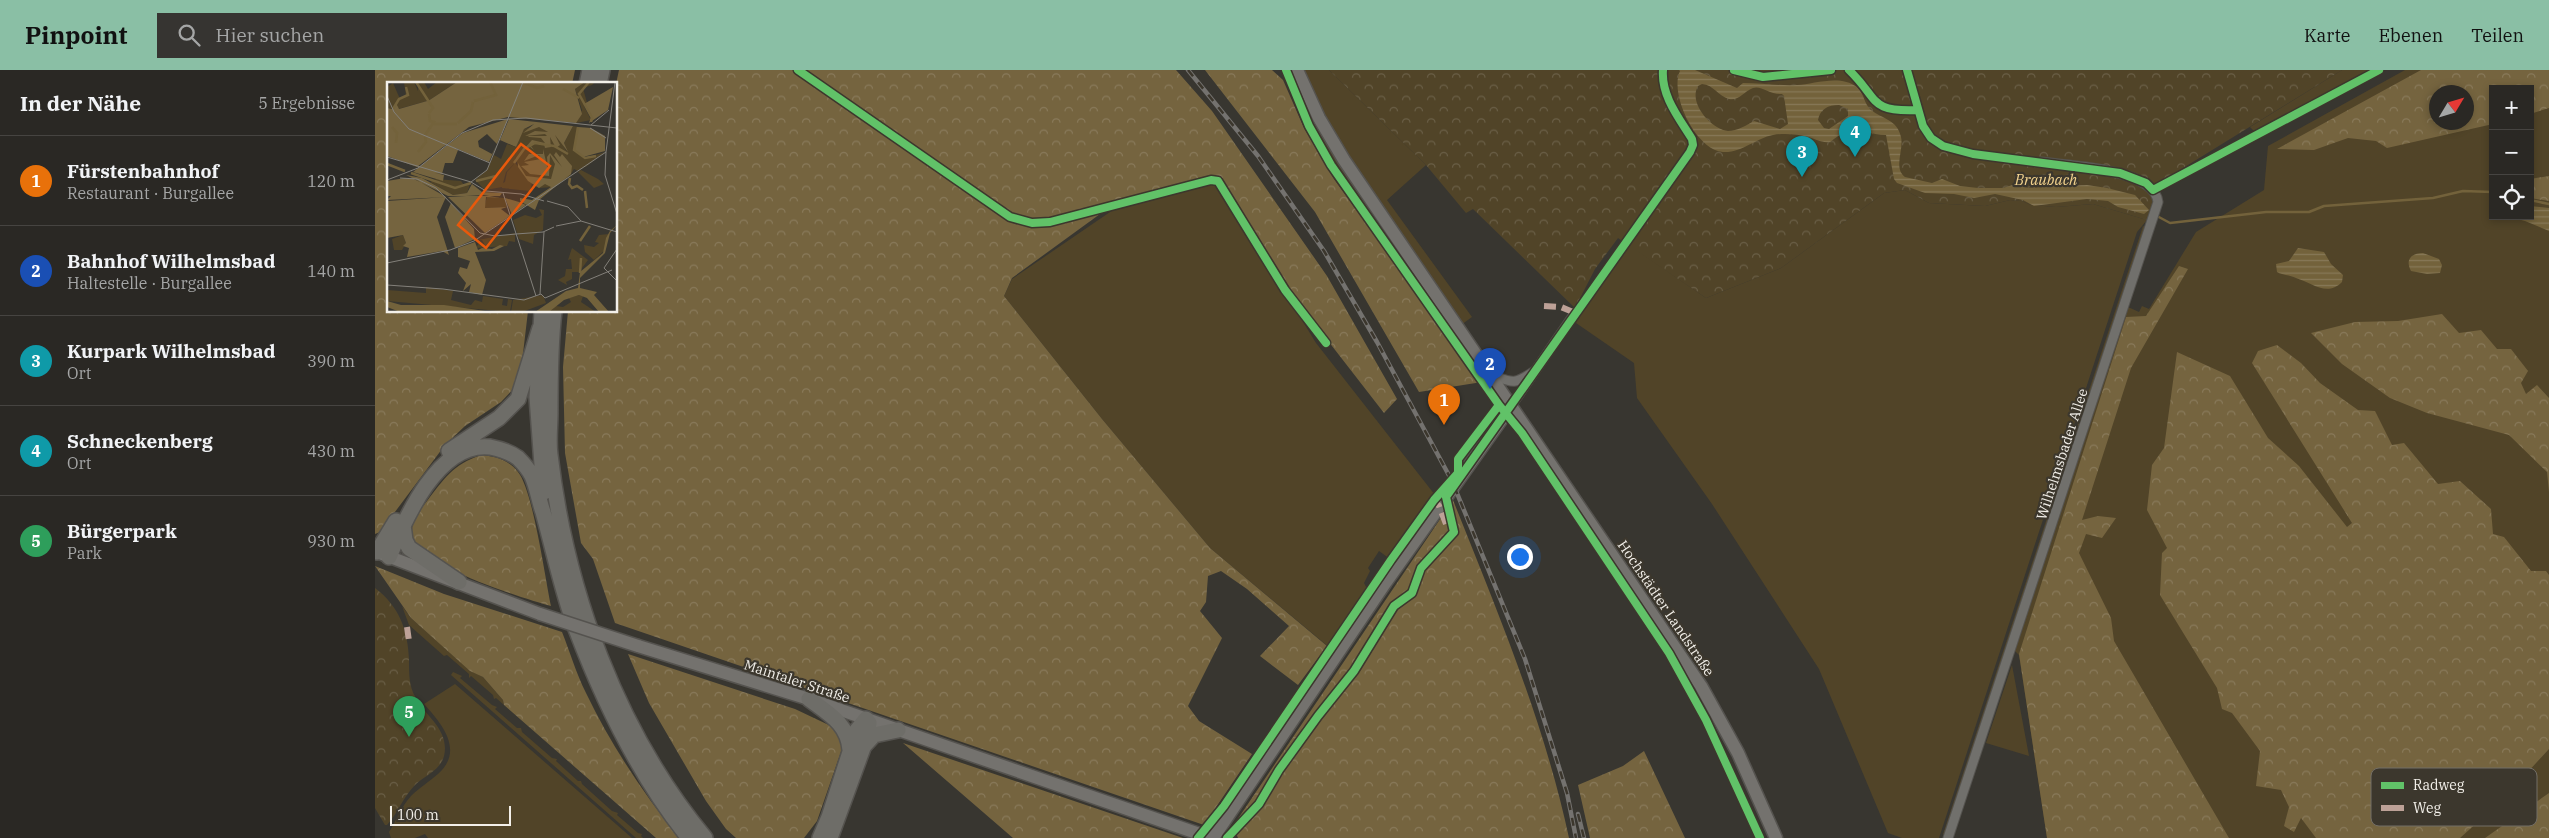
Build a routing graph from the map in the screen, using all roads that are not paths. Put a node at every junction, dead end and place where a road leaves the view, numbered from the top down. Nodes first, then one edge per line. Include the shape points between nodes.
1 (1297, 70) edge
2 (2041, 162) dead end
3 (542, 312) edge
4 (554, 312) edge
5 (1575, 313) dead end
6 (540, 328) junction
7 (1538, 370) junction
8 (1489, 374) junction
9 (1511, 406) junction
10 (399, 523) junction
11 (550, 538) junction
12 (379, 551) edge
13 (459, 582) junction
14 (809, 700) junction
15 (866, 719) junction
16 (898, 730) junction
17 (854, 751) junction
18 (673, 794) junction
19 (689, 838) edge
20 (705, 838) edge
21 (714, 838) edge
22 (820, 838) edge
23 (830, 838) edge
24 (1212, 838) edge
25 (1776, 838) edge
26 (1948, 838) edge

1 - 8 main road, Hochstädter Landstraße via 1330,138
2 - 26 street, Wilhelmsbader Allee via 2119,173 2146,183 2157,195 2154,214
3 - 6 highway
4 - 18 highway via 550,453 570,560 612,684 635,733
5 - 7 street
6 - 10 highway via 518,399 499,418 448,451 431,470
6 - 11 highway via 537,397 541,473
7 - 8 street via 1518,382
7 - 9 street
8 - 9 main road, Hochstädter Landstraße
9 - 24 main road
9 - 25 main road, Hochstädter Landstraße via 1718,713
10 - 11 highway via 446,463 464,451 487,447 508,452 532,476
10 - 12 highway
10 - 13 highway via 409,548
11 - 19 highway via 569,611 613,716 642,769
12 - 13 main road, Maintaler Straße
13 - 14 main road, Maintaler Straße, bridge via 540,614
14 - 15 main road, Maintaler Straße
14 - 17 highway via 837,720
15 - 16 main road, Maintaler Straße
15 - 17 highway via 860,723
16 - 17 highway via 874,735
16 - 24 main road, Maintaler Straße
17 - 22 highway
17 - 23 highway
18 - 20 highway
18 - 21 highway

